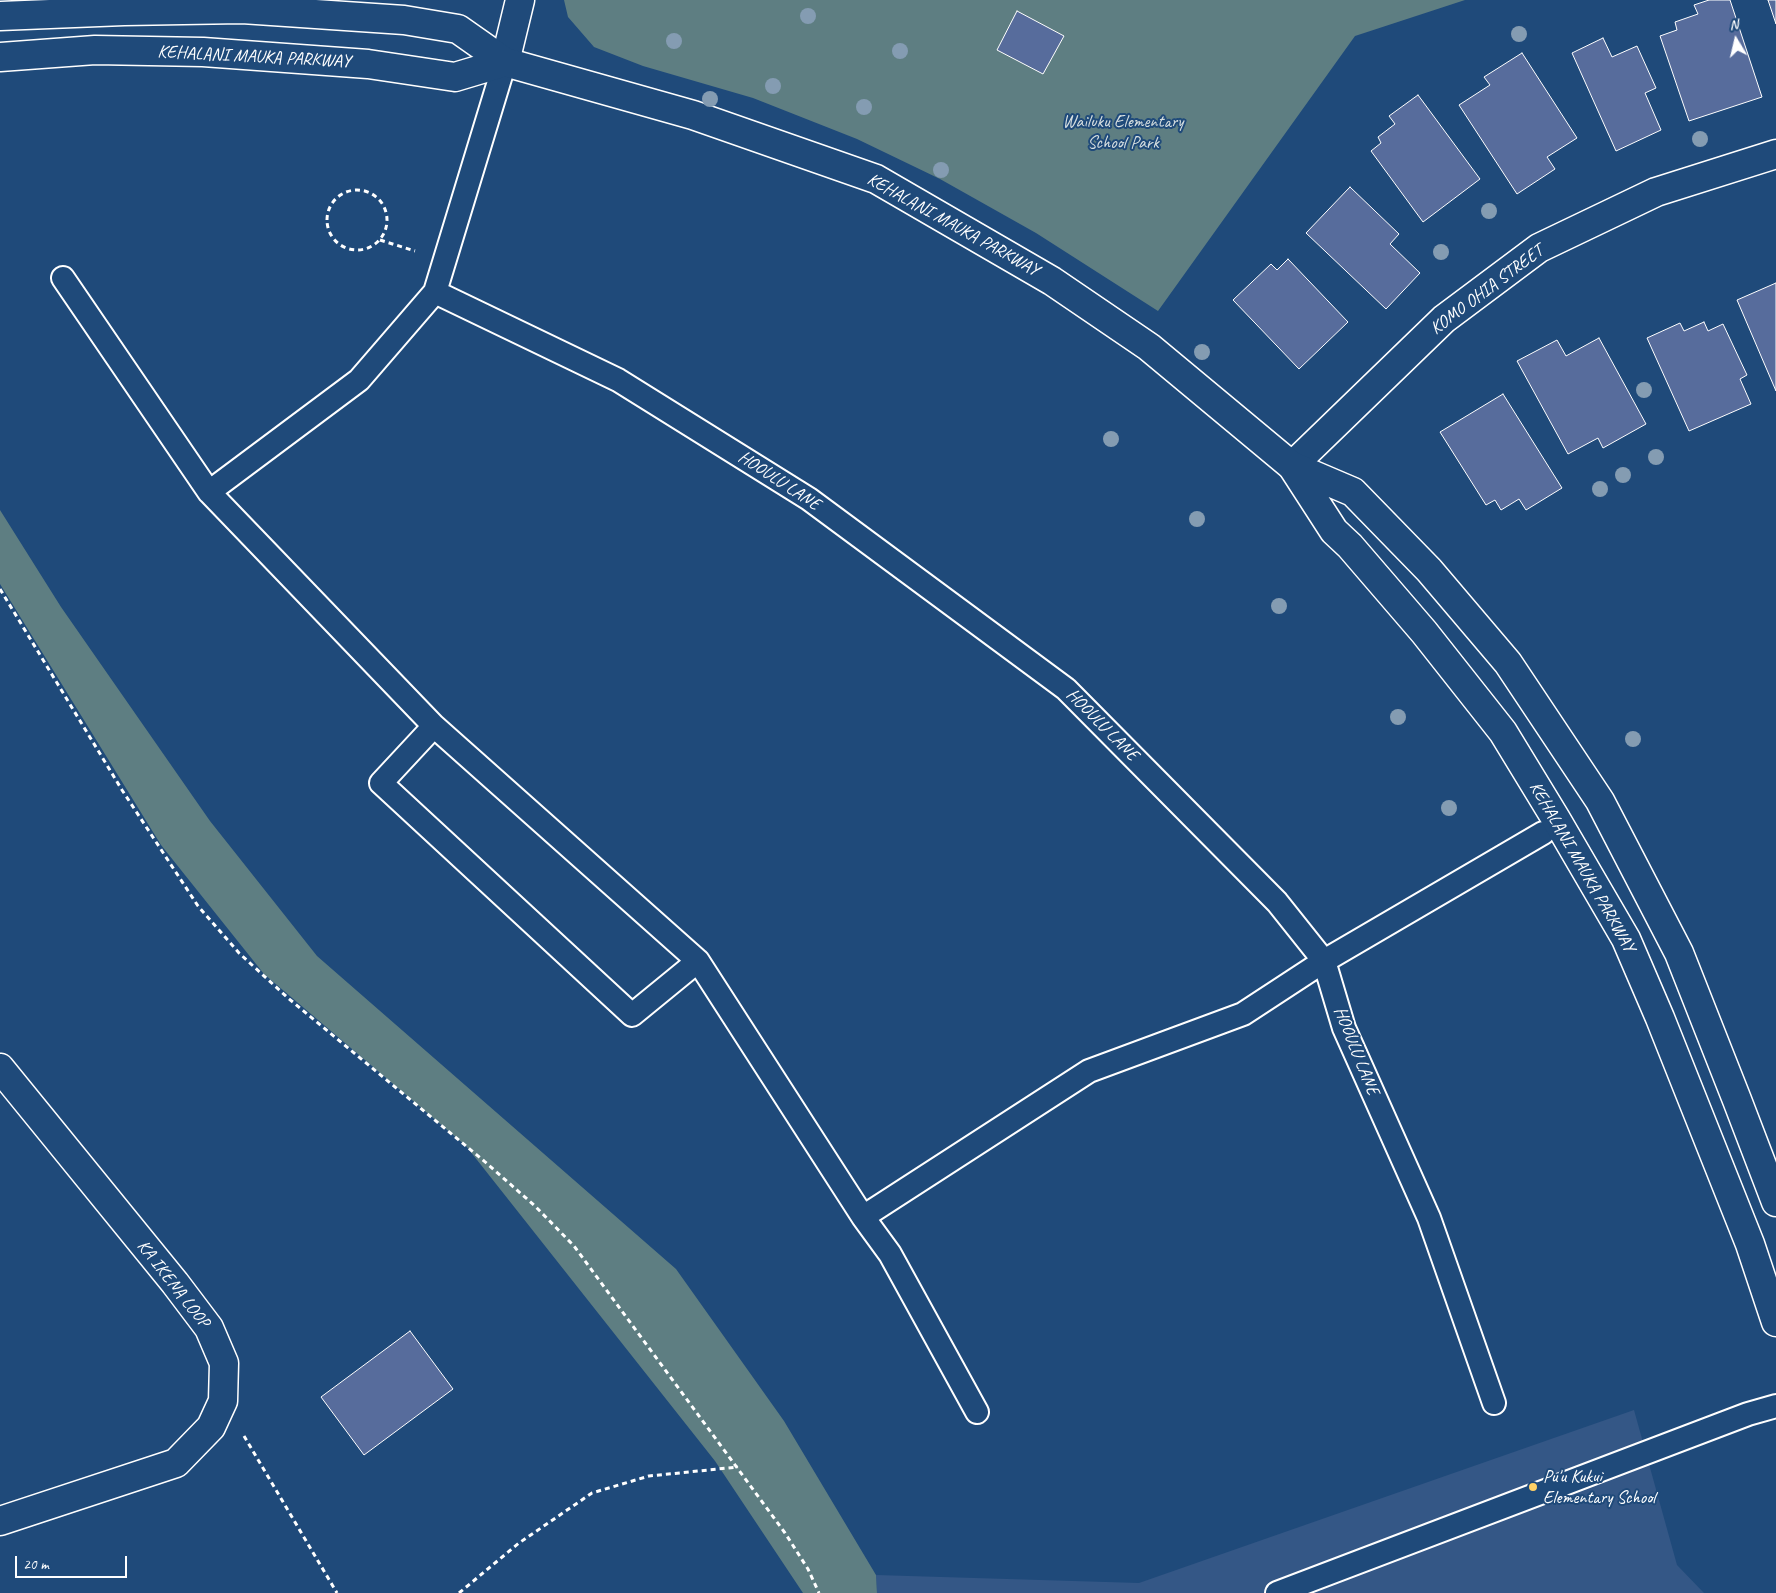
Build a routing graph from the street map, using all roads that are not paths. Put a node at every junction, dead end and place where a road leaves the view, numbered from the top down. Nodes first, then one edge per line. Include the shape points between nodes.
1 (520, 0) edge
2 (0, 16) edge
3 (0, 57) edge
4 (505, 62) junction
5 (1776, 154) edge
6 (63, 278) dead end
7 (435, 292) junction
8 (1292, 466) junction
9 (209, 492) junction
10 (434, 726) junction
11 (1543, 833) dead end
12 (698, 961) junction
13 (1324, 961) junction
14 (0, 1068) edge
15 (1776, 1202) edge
16 (863, 1216) junction
17 (1776, 1322) edge
18 (1494, 1403) dead end
19 (1776, 1406) edge
20 (977, 1412) dead end
21 (0, 1521) edge
22 (1277, 1593) edge

1 - 4 street
2 - 4 street, KEHALANI MAUKA PARKWAY via 242,9 404,20 458,29
3 - 4 street, KEHALANI MAUKA PARKWAY via 95,50 203,52 368,64 454,76
4 - 7 lane
4 - 8 street, KEHALANI MAUKA PARKWAY via 693,115 876,179 1052,281 1149,347
5 - 8 street, KOMO OHIA STREET via 1656,192 1540,248 1444,319
6 - 9 lane
7 - 9 lane via 359,380
7 - 13 lane, HOOULU LANE via 618,380 809,499 1066,689 1278,902
8 - 15 street, KEHALANI MAUKA PARKWAY via 1354,492 1429,570 1508,663 1600,801 1679,953
8 - 17 street, KEHALANI MAUKA PARKWAY via 1334,531 1424,632 1503,732 1626,939 1750,1244
9 - 10 lane
10 - 12 lane
10 - 12 lane via 382,783 632,1015
11 - 13 lane
12 - 16 lane
13 - 16 lane via 1243,1014 1089,1071
13 - 18 lane, HOOULU LANE via 1344,1028 1429,1218
14 - 21 street, KA IKENA LOOP via 175,1282 209,1328 224,1363 223,1401 211,1427 176,1463
16 - 20 lane via 890,1254
19 - 22 lane

